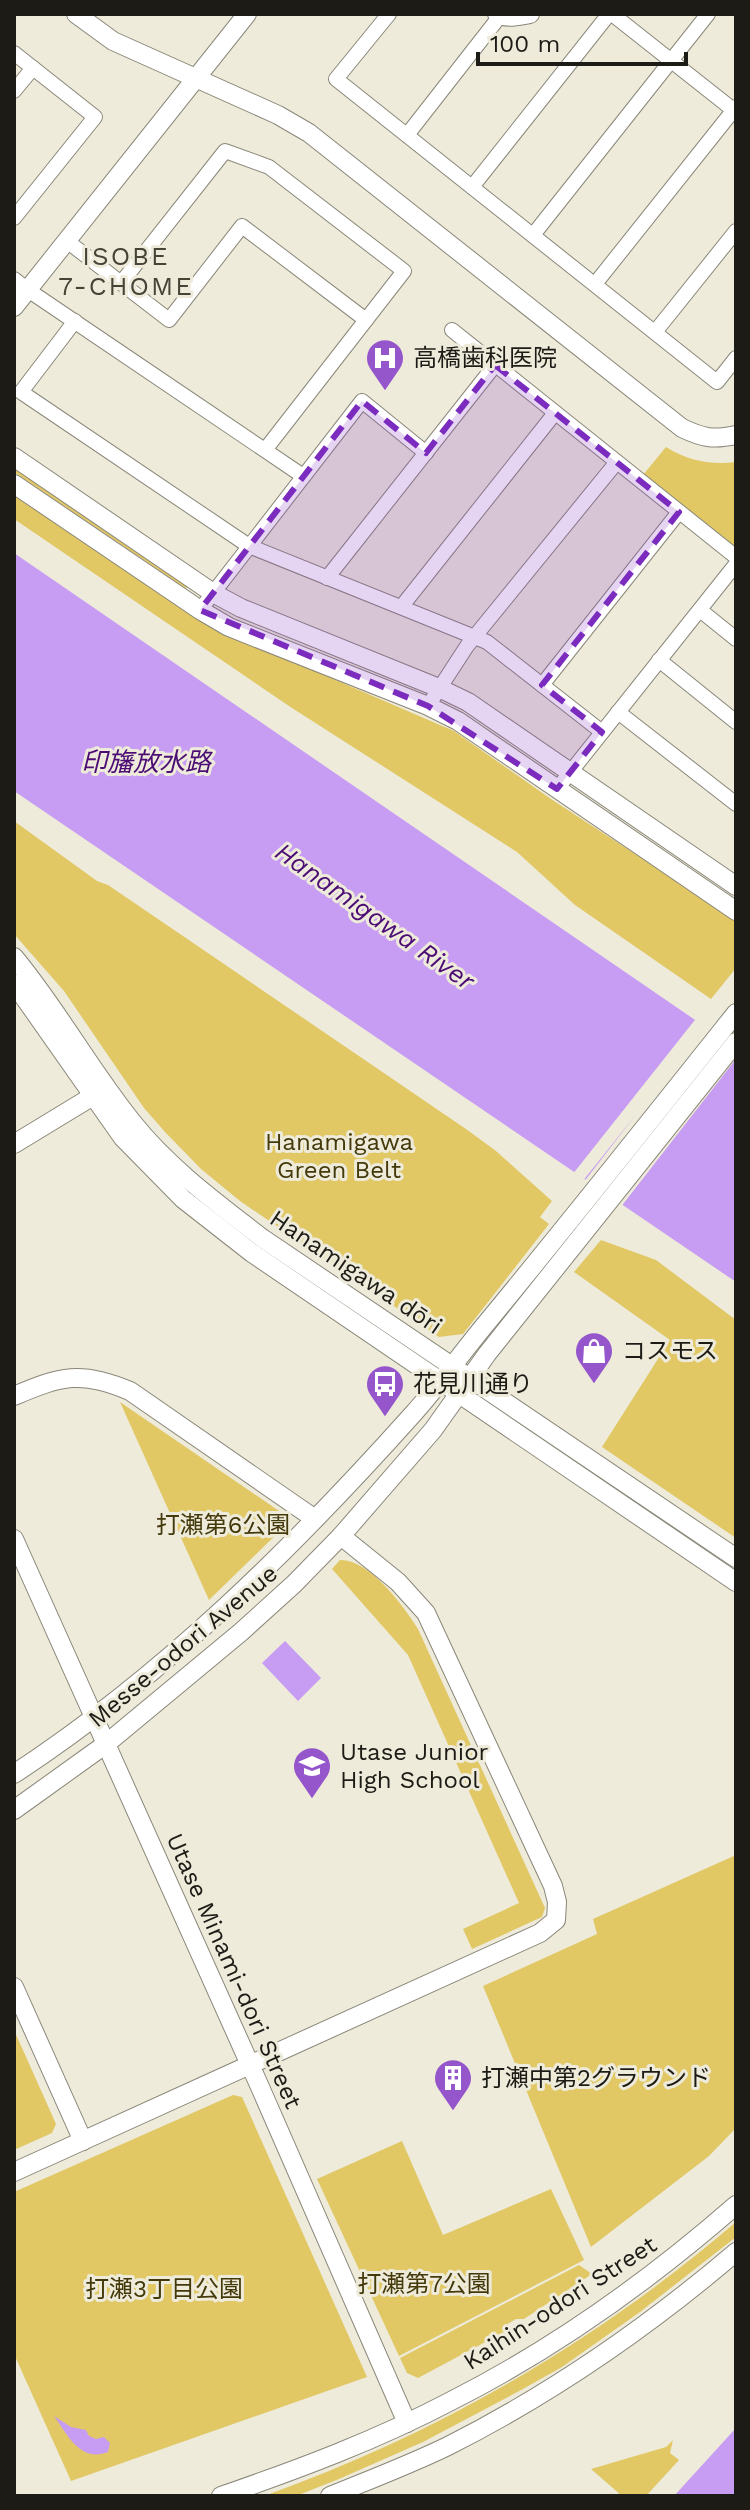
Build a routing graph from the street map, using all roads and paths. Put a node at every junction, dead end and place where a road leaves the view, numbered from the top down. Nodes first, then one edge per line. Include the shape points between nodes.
1 (76, 14) edge
2 (247, 14) edge
3 (389, 14) edge
4 (530, 14) edge
5 (611, 14) edge
6 (708, 14) edge
7 (498, 15) edge
8 (14, 53) edge
9 (671, 61) junction
10 (33, 68) junction
11 (196, 79) junction
12 (14, 91) edge
13 (735, 110) edge
14 (407, 135) junction
15 (472, 187) junction
16 (14, 218) edge
17 (736, 231) edge
18 (533, 235) junction
19 (67, 241) junction
20 (121, 283) junction
21 (595, 284) junction
22 (21, 285) edge
23 (14, 307) edge
24 (366, 320) junction
25 (75, 321) junction
26 (452, 330) dead end
27 (655, 332) junction
28 (736, 358) edge
29 (495, 365) junction
30 (555, 413) junction
31 (736, 435) edge
32 (265, 450) junction
33 (426, 453) junction
34 (14, 457) edge
35 (616, 463) junction
36 (303, 476) junction
37 (14, 484) edge
38 (679, 512) junction
39 (249, 546) junction
40 (736, 557) edge
41 (736, 564) edge
42 (327, 578) junction
43 (213, 593) junction
44 (402, 606) junction
45 (200, 610) junction
46 (700, 610) junction
47 (476, 637) junction
48 (736, 639) edge
49 (659, 660) junction
50 (542, 685) junction
51 (439, 688) junction
52 (428, 706) junction
53 (618, 712) junction
54 (736, 722) edge
55 (602, 732) junction
56 (570, 772) junction
57 (557, 789) junction
58 (736, 804) edge
59 (736, 886) edge
60 (736, 911) edge
61 (14, 957) edge
62 (14, 983) edge
63 (736, 1013) edge
64 (736, 1042) edge
65 (93, 1096) junction
66 (14, 1144) edge
67 (588, 1214) junction
68 (445, 1374) junction
69 (464, 1386) junction
70 (14, 1396) edge
71 (315, 1519) junction
72 (341, 1536) junction
73 (14, 1539) edge
74 (736, 1558) edge
75 (736, 1582) edge
76 (95, 1719) junction
77 (106, 1744) junction
78 (14, 1774) edge
79 (14, 1810) edge
80 (14, 1987) edge
81 (249, 2066) junction
82 (83, 2141) junction
83 (14, 2172) edge
84 (736, 2205) edge
85 (736, 2252) edge
86 (407, 2423) junction
87 (221, 2496) edge
88 (330, 2496) edge

1 - 11 street via 113,41
2 - 11 street
3 - 14 street via 336,79
4 - 7 street
5 - 9 street
5 - 15 street
6 - 9 street
7 - 14 street
8 - 10 street
9 - 13 street
9 - 18 street
10 - 12 street
10 - 16 street via 95,117
11 - 19 street
11 - 31 street via 309,133 682,428 702,438
13 - 21 street
14 - 15 street
15 - 18 street
17 - 27 street
18 - 21 street
19 - 20 street
19 - 22 street
20 - 24 street via 169,320 242,226
20 - 24 street via 225,151 269,167 404,271
21 - 27 street
22 - 23 street
22 - 25 street
24 - 32 street
25 - 32 street
25 - 39 street via 21,392
26 - 29 street
27 - 28 street via 717,382
29 - 30 street
29 - 33 street
30 - 35 street
30 - 44 street
32 - 36 street
33 - 36 street via 362,401
33 - 42 street
34 - 43 street
35 - 38 street
35 - 47 street
36 - 39 street
37 - 45 street
38 - 40 street
38 - 50 street
39 - 42 street
39 - 43 street
41 - 46 street
42 - 44 street
43 - 45 street
43 - 51 street
44 - 47 street
45 - 52 street via 229,627
46 - 48 street
46 - 49 street
47 - 50 street
47 - 51 street
49 - 53 street
49 - 54 street
50 - 55 street
51 - 52 street
51 - 56 street
52 - 57 street
53 - 55 street
53 - 58 street
55 - 56 street
56 - 57 street
56 - 59 street
57 - 60 street
61 - 68 street, Hanamigawa dōri via 134,1125 192,1184
62 - 65 street, Hanamigawa dōri
63 - 67 street
64 - 67 street
65 - 66 street
65 - 68 street, Hanamigawa dōri via 123,1138 183,1199 252,1253
67 - 68 street, Messe-odori Avenue
67 - 69 street, Messe-odori Avenue
68 - 69 street, Hanamigawa dōri
68 - 71 street, Messe-odori Avenue
69 - 72 street, Messe-odori Avenue
69 - 74 street, Hanamigawa dōri
69 - 75 street, Hanamigawa dōri
70 - 71 street via 62,1378 107,1381 130,1391
71 - 76 street, Messe-odori Avenue via 228,1606
72 - 77 street, Messe-odori Avenue via 241,1632
72 - 81 street via 398,1582 426,1613 553,1886 556,1920 540,1933
73 - 76 street, Utase Minami-dori Street
76 - 77 street, Utase Minami-dori Street
76 - 78 street, Messe-odori Avenue
77 - 79 street, Messe-odori Avenue
77 - 81 street, Utase Minami-dori Street
80 - 82 street
81 - 82 street
81 - 86 street, Utase Minami-dori Street
82 - 83 street
84 - 86 street, Kaihin-odori Street via 598,2312 527,2359
85 - 88 street via 656,2316 558,2383 448,2446
86 - 87 street, Kaihin-odori Street

